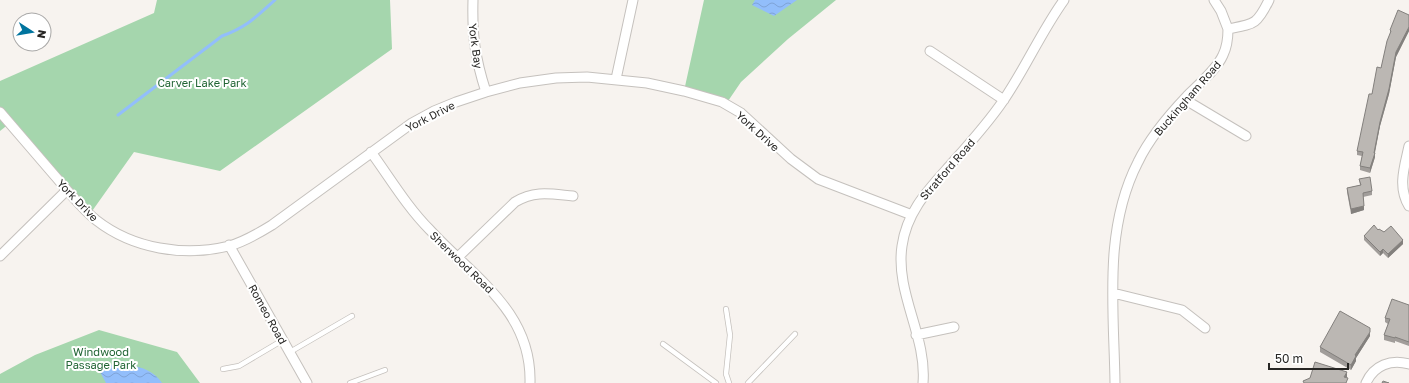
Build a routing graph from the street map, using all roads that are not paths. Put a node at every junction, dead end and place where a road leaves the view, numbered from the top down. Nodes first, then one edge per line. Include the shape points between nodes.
1 (473, 0) edge
2 (633, 0) edge
3 (1064, 0) edge
4 (1214, 0) edge
5 (1269, 0) edge
6 (1228, 29) junction
7 (930, 52) dead end
8 (616, 79) junction
9 (486, 92) junction
10 (1184, 99) junction
11 (1004, 100) junction
12 (0, 112) edge
13 (1246, 136) dead end
14 (1409, 146) edge
15 (371, 152) junction
16 (67, 190) junction
17 (573, 196) dead end
18 (1409, 206) edge
19 (912, 215) junction
20 (229, 246) junction
21 (0, 256) edge
22 (457, 258) junction
23 (1113, 293) junction
24 (726, 308) dead end
25 (352, 316) dead end
26 (954, 327) dead end
27 (1205, 328) dead end
28 (795, 334) dead end
29 (916, 335) junction
30 (283, 340) junction
31 (663, 344) dead end
32 (290, 352) junction
33 (1409, 364) edge
34 (223, 369) dead end
35 (385, 370) dead end
36 (307, 383) edge
37 (350, 383) edge
38 (530, 383) edge
39 (716, 383) edge
40 (729, 383) edge
41 (748, 383) edge
42 (923, 383) edge
43 (1115, 383) edge
44 (1366, 383) edge

1 - 9 street, York Bay via 474,45
2 - 8 street
3 - 11 street, Stratford Road
4 - 6 street
5 - 6 street via 1258,20 1252,25
6 - 10 street, Buckingham Road via 1223,56
7 - 11 street
8 - 9 street, York Drive via 556,78 520,83
8 - 19 street, York Drive via 684,91 722,102 741,113 790,159 818,179
9 - 15 street, York Drive via 434,111
10 - 13 street
10 - 23 street, Buckingham Road via 1151,139 1128,184 1116,229 1112,268
11 - 19 street, Stratford Road via 979,133 920,200
12 - 16 street, York Drive
14 - 18 street via 1402,183
15 - 20 street, York Drive via 272,225
15 - 22 street, Sherwood Road via 421,220
16 - 20 street, York Drive via 96,220 134,242 174,250
16 - 21 street
17 - 22 street via 524,196
19 - 29 street, Stratford Road via 902,246 901,263 903,284
20 - 30 street, Romeo Road
22 - 38 street, Sherwood Road via 486,284 511,316 527,350
23 - 27 street via 1182,310
23 - 43 street, Buckingham Road
24 - 40 lane via 730,335 726,374
25 - 32 lane
26 - 29 street
28 - 41 lane
29 - 42 street, Stratford Road via 923,363
30 - 32 street, Romeo Road
30 - 34 lane via 239,366
31 - 39 lane
32 - 36 street, Romeo Road
33 - 44 street via 1396,362 1383,365 1374,371
35 - 37 lane

